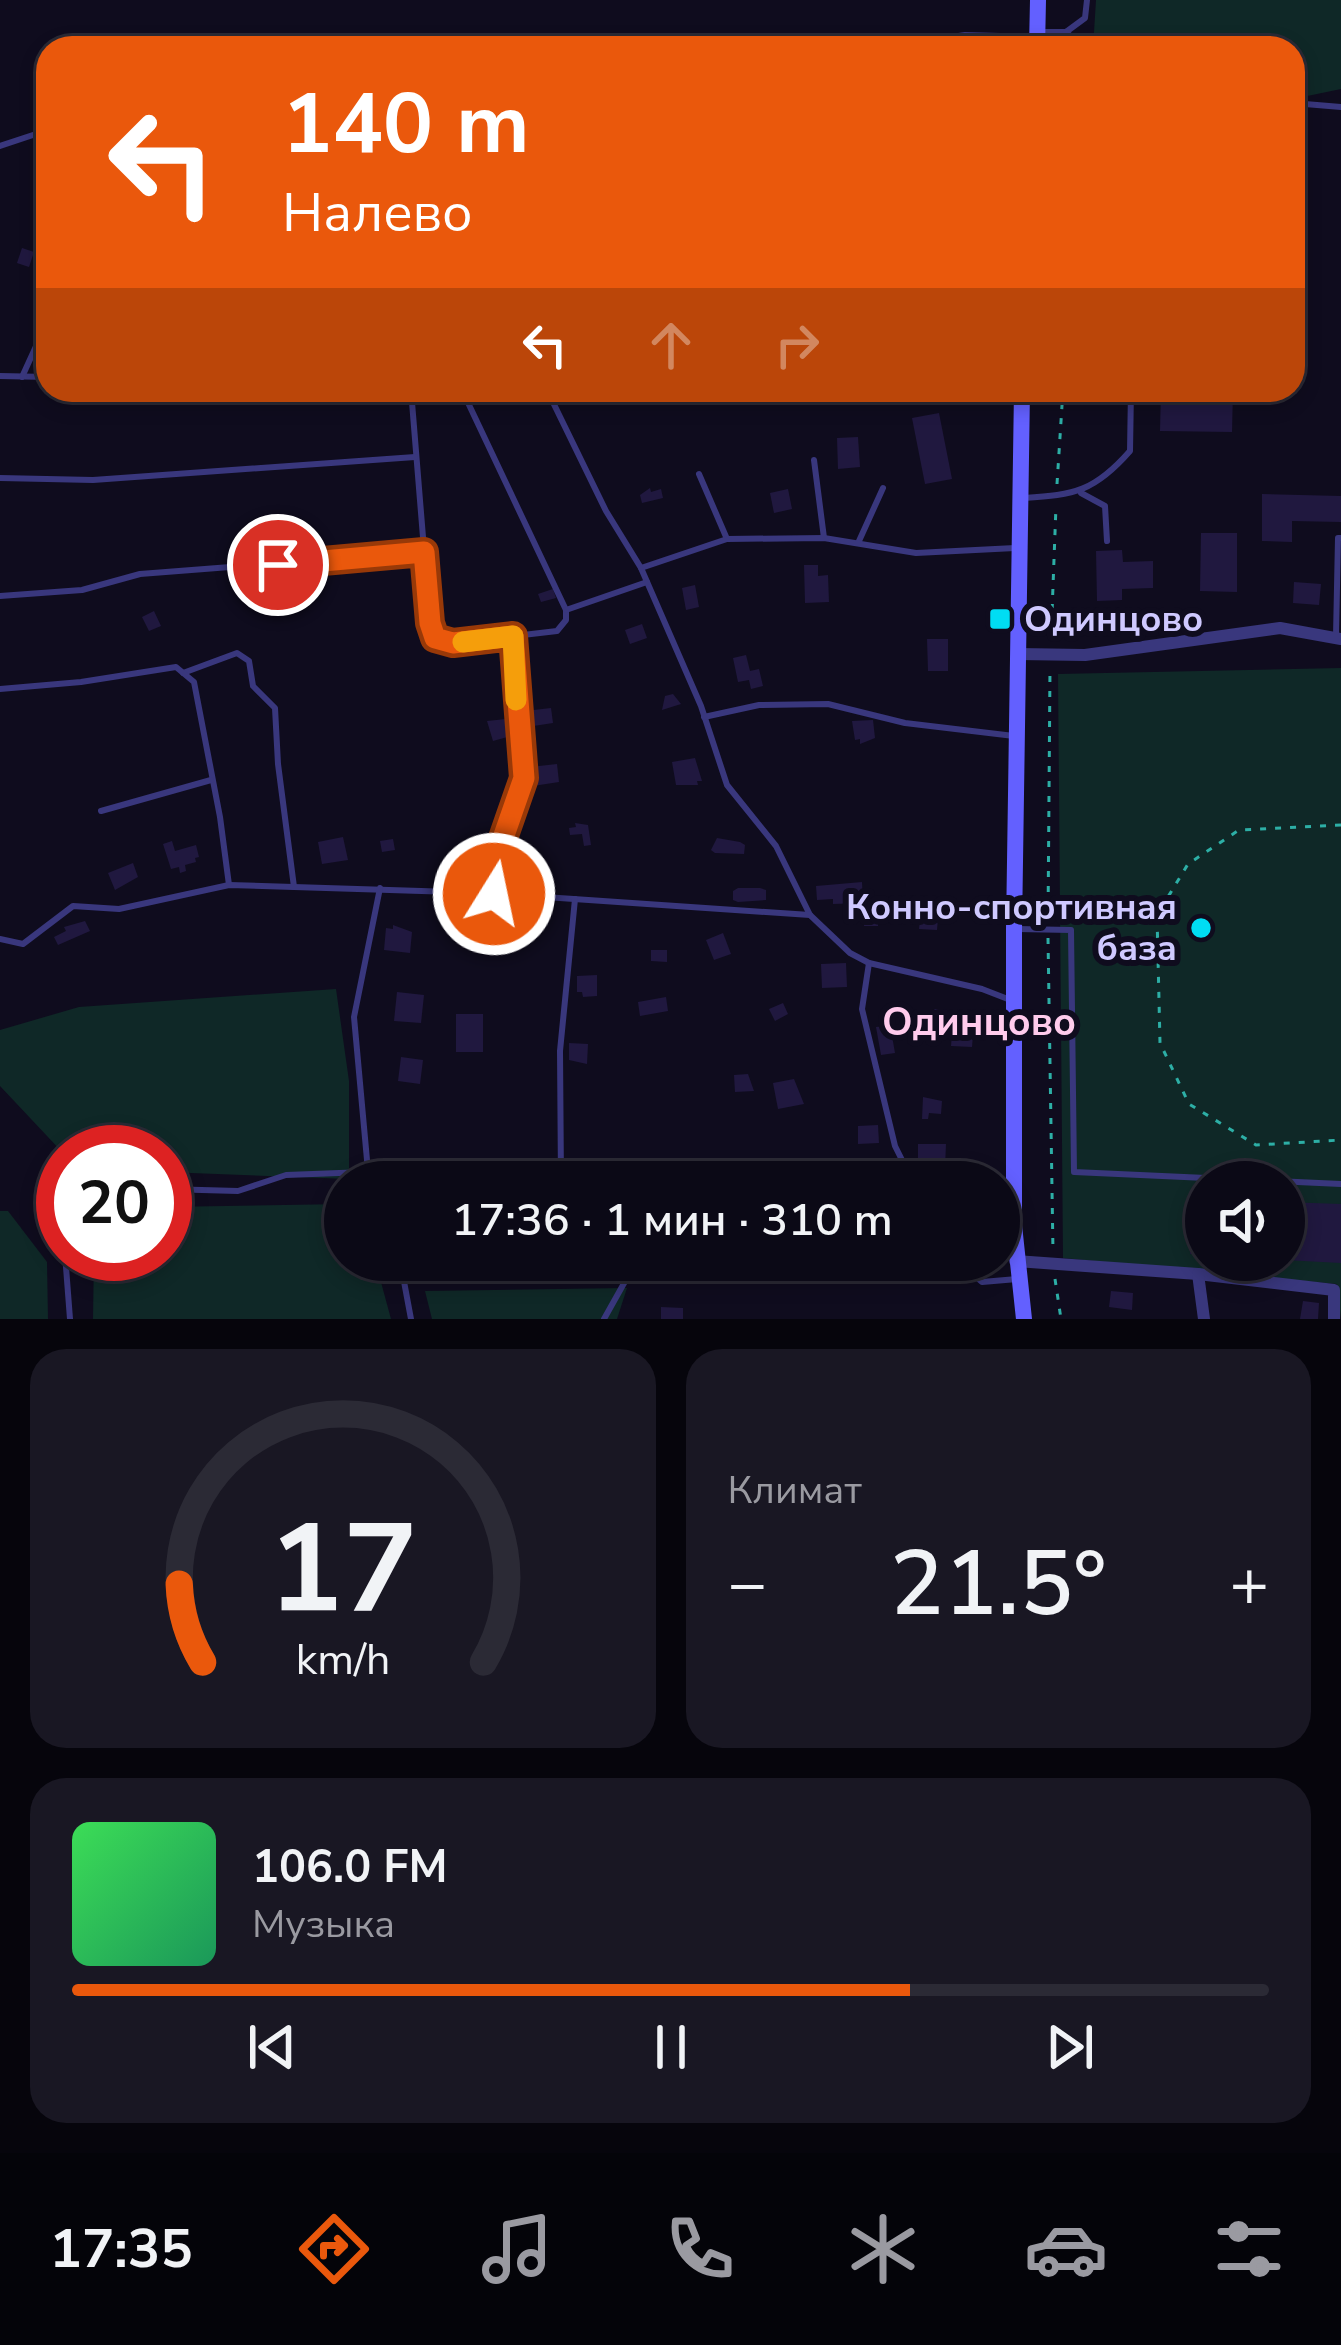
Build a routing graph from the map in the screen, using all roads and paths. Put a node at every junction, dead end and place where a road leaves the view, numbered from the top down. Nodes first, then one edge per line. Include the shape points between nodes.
1 (1038, 0) edge
2 (1087, 0) edge
3 (1066, 32) junction
4 (1037, 36) edge
5 (1049, 36) edge
6 (1070, 36) edge
7 (1305, 105) edge
8 (1341, 107) edge
9 (36, 134) dead end
10 (0, 146) edge
11 (36, 346) edge
12 (0, 376) edge
13 (36, 376) edge
14 (22, 377) junction
15 (412, 402) edge
16 (469, 402) edge
17 (553, 402) edge
18 (1022, 402) edge
19 (1062, 402) edge
20 (1131, 402) edge
21 (416, 457) junction
22 (814, 460) dead end
23 (698, 474) dead end
24 (0, 478) edge
25 (884, 488) dead end
26 (1081, 493) junction
27 (1056, 496) junction
28 (1020, 498) junction
29 (824, 538) junction
30 (1341, 538) edge
31 (728, 539) junction
32 (859, 541) junction
33 (1107, 541) dead end
34 (1020, 548) junction
35 (424, 552) junction
36 (641, 568) junction
37 (647, 582) junction
38 (0, 596) edge
39 (566, 610) junction
40 (513, 636) junction
41 (1339, 639) edge
42 (1018, 654) junction
43 (1050, 655) junction
44 (182, 673) junction
45 (0, 689) edge
46 (704, 717) junction
47 (1017, 737) junction
48 (211, 780) junction
49 (101, 811) dead end
50 (1341, 825) edge
51 (229, 885) junction
52 (294, 886) junction
53 (380, 888) junction
54 (494, 894) junction
55 (575, 899) junction
56 (810, 916) junction
57 (1014, 929) junction
58 (1048, 929) junction
59 (0, 939) edge
60 (869, 963) junction
61 (1015, 1001) junction
62 (1341, 1140) edge
63 (365, 1161) edge
64 (561, 1161) edge
65 (902, 1161) edge
66 (1016, 1161) edge
67 (324, 1174) edge
68 (1341, 1184) edge
69 (192, 1190) edge
70 (1053, 1263) junction
71 (1020, 1269) edge
72 (1185, 1273) edge
73 (67, 1281) edge
74 (404, 1281) edge
75 (625, 1281) edge
76 (1019, 1281) edge
77 (1199, 1281) edge
78 (1259, 1281) edge
79 (1337, 1290) edge
80 (70, 1319) edge
81 (411, 1319) edge
82 (604, 1319) edge
83 (1024, 1319) edge
84 (1061, 1319) edge
85 (1204, 1319) edge
86 (1334, 1319) edge

1 - 4 main road
2 - 3 lane via 1085,17
3 - 5 lane
3 - 6 lane
7 - 8 lane
9 - 10 lane
11 - 14 lane
12 - 14 lane
13 - 14 lane
15 - 21 lane
16 - 39 lane
17 - 36 lane
18 - 28 main road
19 - 27 path
20 - 26 lane via 1130,451
21 - 24 lane via 93,480
21 - 35 lane
22 - 29 lane
23 - 31 lane
25 - 32 lane
26 - 27 lane
26 - 33 lane via 1105,506
27 - 28 lane
27 - 43 path
28 - 34 main road
29 - 31 lane
29 - 32 lane
30 - 41 lane
31 - 36 lane
32 - 34 lane via 916,553
34 - 42 main road
35 - 38 lane via 140,574 82,590
35 - 40 lane via 435,638
36 - 37 lane
37 - 39 lane
37 - 46 lane
39 - 40 lane via 557,631
40 - 54 lane via 524,778 494,864
41 - 43 street via 1280,628
42 - 43 street
42 - 47 main road
43 - 58 path
44 - 45 lane via 176,667
44 - 48 lane via 194,682
44 - 52 lane via 237,653 275,708
46 - 47 lane via 759,705 828,704
46 - 56 lane via 727,785 776,846
47 - 57 main road
48 - 49 lane
48 - 51 lane
50 - 62 path via 1239,830 1189,864 1157,915 1160,1043 1189,1104 1256,1145
51 - 52 lane
51 - 59 lane via 119,909 73,906 23,944
52 - 53 lane
53 - 54 lane
53 - 63 lane via 353,1017
54 - 55 lane
55 - 56 lane
55 - 64 lane via 560,1052
56 - 60 lane
57 - 58 lane
57 - 61 main road
58 - 68 lane via 1071,930 1074,1172
58 - 70 path
60 - 61 lane
60 - 65 lane via 862,1009
61 - 66 main road
67 - 69 lane via 286,1175 238,1191
70 - 71 street
70 - 72 street
70 - 84 path
73 - 80 lane
74 - 81 lane
75 - 82 lane
76 - 83 main road
77 - 85 street
78 - 79 street
79 - 86 street

